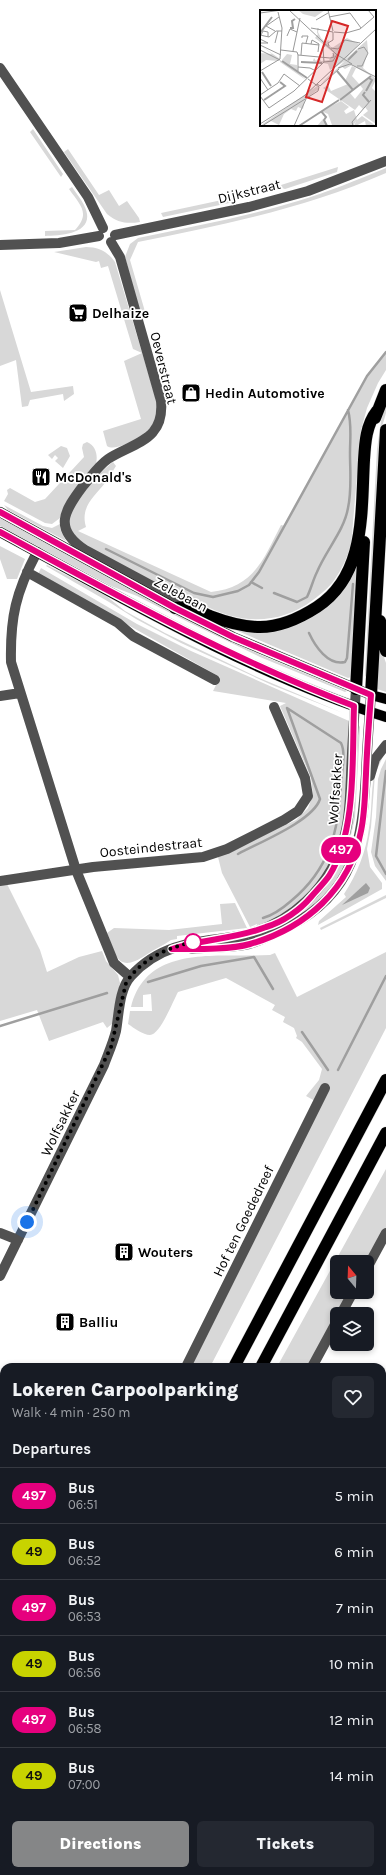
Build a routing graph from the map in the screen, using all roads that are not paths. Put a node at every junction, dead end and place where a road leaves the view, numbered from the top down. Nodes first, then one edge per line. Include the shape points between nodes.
1 (0, 68) edge
2 (386, 160) edge
3 (101, 232) junction
4 (113, 238) junction
5 (0, 245) edge
6 (386, 390) edge
7 (377, 411) junction
8 (386, 430) edge
9 (385, 452) edge
10 (386, 501) edge
11 (0, 512) edge
12 (0, 532) edge
13 (37, 552) junction
14 (27, 572) junction
15 (175, 608) junction
16 (193, 608) junction
17 (386, 651) edge
18 (215, 680) dead end
19 (356, 689) junction
20 (20, 693) junction
21 (371, 695) junction
22 (0, 696) edge
23 (386, 699) edge
24 (354, 706) junction
25 (274, 707) dead end
26 (370, 711) junction
27 (386, 717) edge
28 (386, 745) edge
29 (354, 857) junction
30 (76, 870) junction
31 (0, 881) edge
32 (172, 949) junction
33 (130, 977) junction
34 (386, 1080) edge
35 (325, 1088) dead end
36 (386, 1132) edge
37 (386, 1141) edge
38 (375, 1153) junction
39 (0, 1232) edge
40 (386, 1234) edge
41 (18, 1240) junction
42 (374, 1255) edge
43 (0, 1276) edge
44 (330, 1334) edge
45 (188, 1363) edge
46 (236, 1363) edge
47 (263, 1363) edge
48 (314, 1363) edge

1 - 3 street via 88,198
2 - 4 street, Dijkstraat via 300,193
3 - 4 street via 103,243
3 - 5 street via 59,243
4 - 16 street, Oeverstraat via 161,400 161,418 146,439 108,460 98,469 68,505 65,512 66,530 72,540 85,550
6 - 7 highway
7 - 16 highway via 370,419 365,448 358,543 353,560 338,588 308,613 274,626 236,624
7 - 19 highway via 370,439 368,464
8 - 9 highway
9 - 21 highway
10 - 17 highway via 380,619
11 - 15 main road, Zelebaan
12 - 13 main road
13 - 14 street
13 - 24 main road via 116,596 233,655
14 - 18 street via 118,623 133,636
14 - 20 street via 14,610 10,638 11,662
15 - 16 highway
15 - 19 main road, Zelebaan via 233,637
19 - 21 main road, Zelebaan
19 - 24 street, Wolfsakker
20 - 22 street
20 - 30 street
21 - 23 main road, Zelebaan
21 - 26 street, Wolfsakker
24 - 26 main road
24 - 32 street, Wolfsakker via 349,816 341,849 329,875 296,911 269,927 248,934 189,943
25 - 30 street, Oosteindestraat via 305,778 308,796 298,811 248,839 203,857
26 - 27 main road
26 - 29 street, Wolfsakker via 361,831
28 - 29 street, Wolfsakker via 371,768 367,829
29 - 32 street, Wolfsakker via 349,870 328,897 300,921 273,935 238,946
30 - 31 street, Oosteindestraat
30 - 33 street via 114,964
32 - 33 street, Wolfsakker via 147,960
33 - 41 street, Wolfsakker via 104,1065
34 - 46 highway
35 - 45 street, Hof ten Goededreef
36 - 38 highway
37 - 38 highway
38 - 47 highway
39 - 41 street
40 - 42 street
41 - 43 street, Wolfsakker
44 - 48 street

